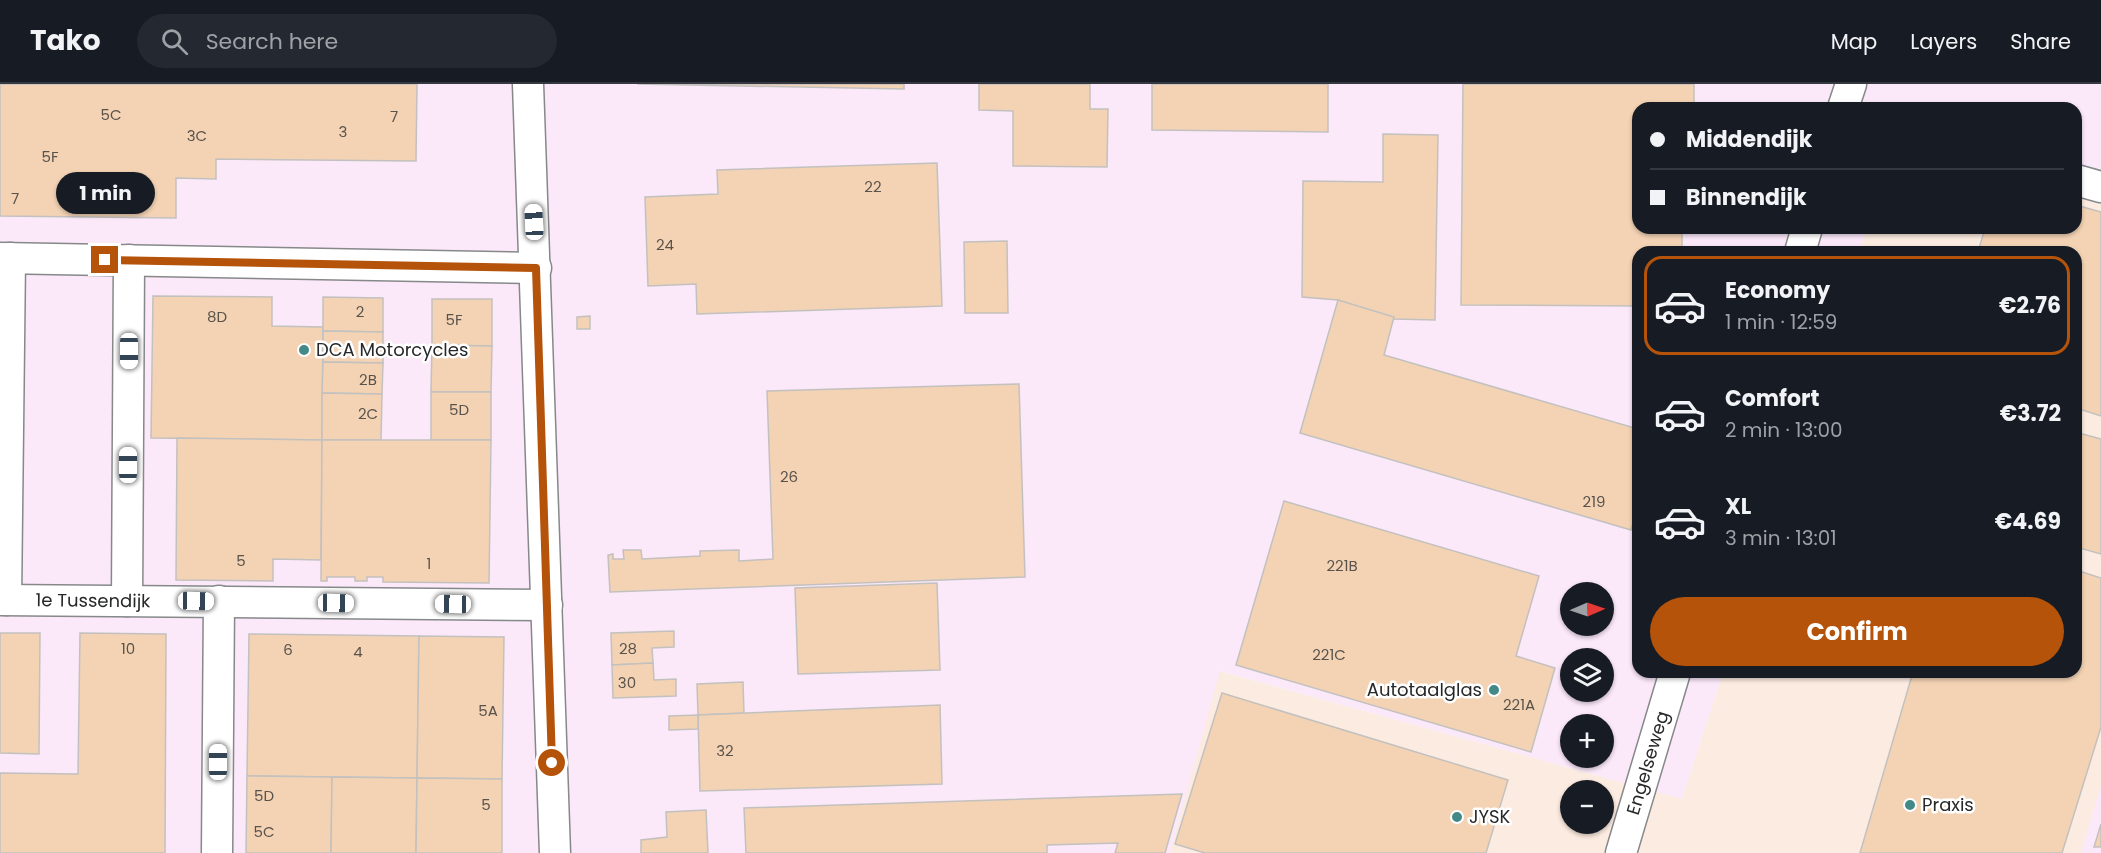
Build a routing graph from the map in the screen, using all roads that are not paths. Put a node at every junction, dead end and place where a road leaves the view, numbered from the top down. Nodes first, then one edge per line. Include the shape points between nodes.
1 (528, 84) edge
2 (1851, 84) edge
3 (1845, 102) edge
4 (2082, 182) edge
5 (2101, 187) edge
6 (5, 258) edge
7 (129, 260) junction
8 (536, 268) junction
9 (3, 600) edge
10 (127, 601) junction
11 (219, 602) junction
12 (547, 605) junction
13 (1673, 678) edge
14 (217, 853) edge
15 (555, 853) edge
16 (1620, 853) edge

1 - 8 street
2 - 3 street
4 - 5 street
6 - 7 street
6 - 9 street
7 - 8 street
7 - 10 street
8 - 12 street
9 - 10 street, 1e Tussendijk
10 - 11 street, 1e Tussendijk
11 - 12 street, 1e Tussendijk
11 - 14 street
12 - 15 street
13 - 16 street, Engelseweg

